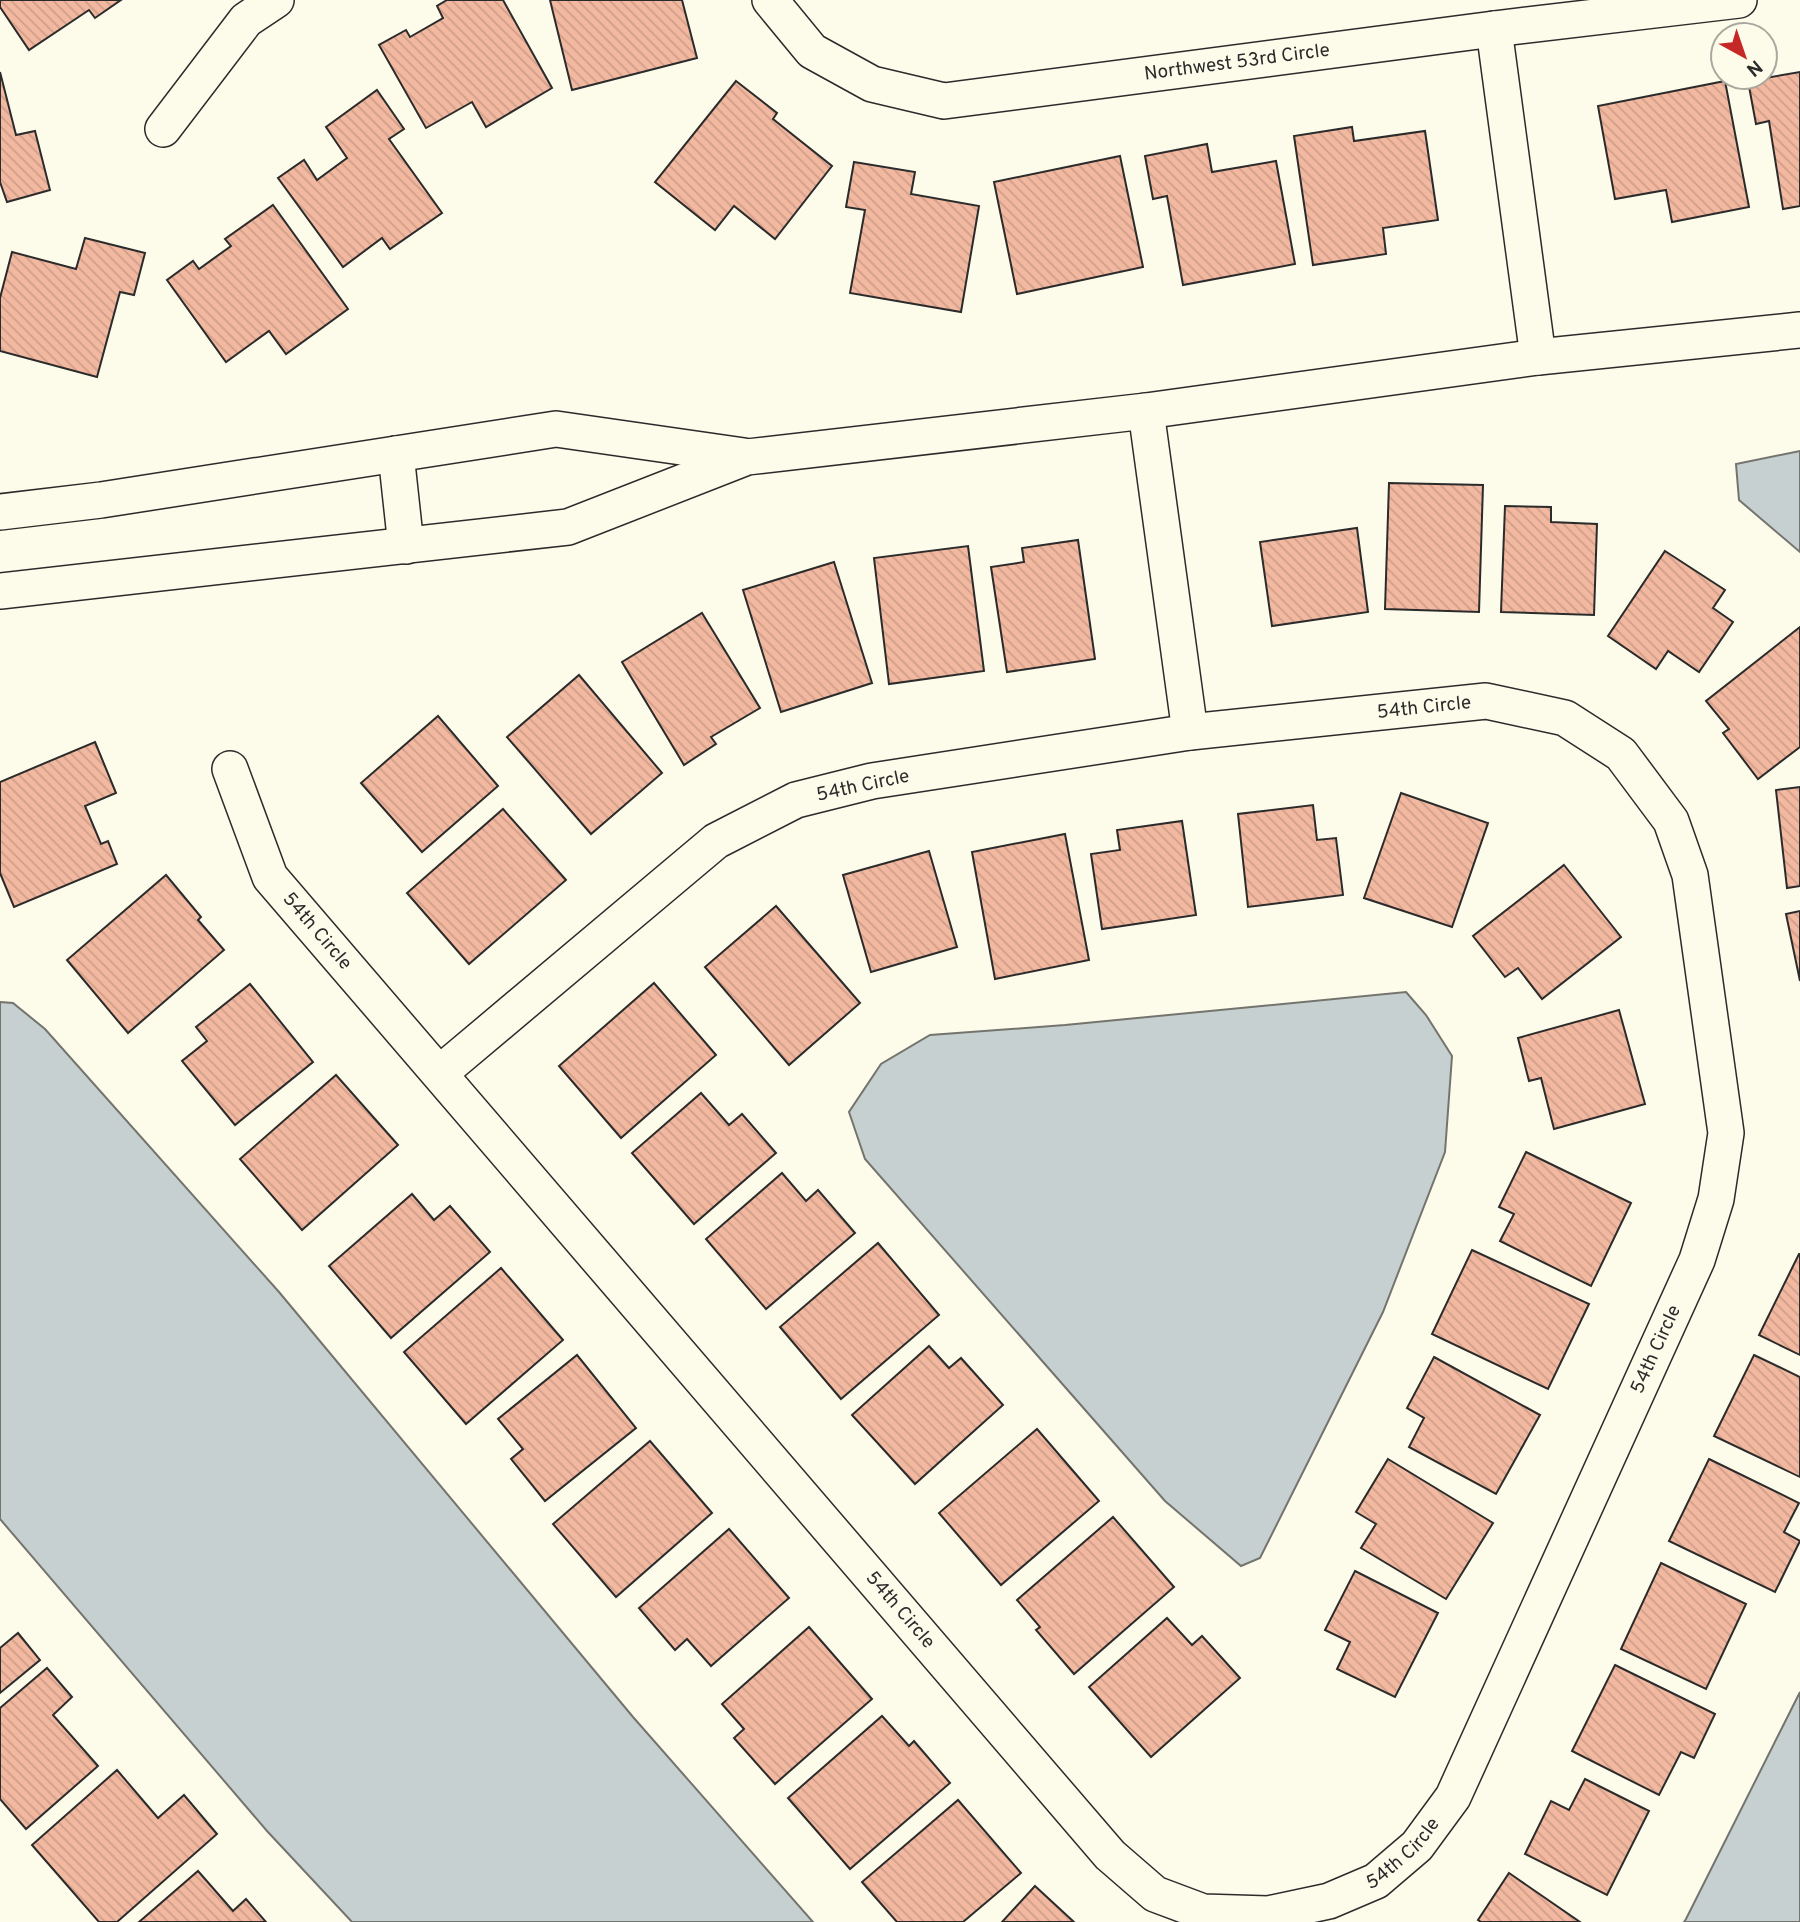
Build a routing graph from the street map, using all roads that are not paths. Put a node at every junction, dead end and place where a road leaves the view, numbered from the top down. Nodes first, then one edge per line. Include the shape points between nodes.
1 (276, 0) edge
2 (770, 0) edge
3 (1738, 0) edge
4 (1494, 29) junction
5 (163, 129) dead end
6 (1800, 330) edge
7 (1538, 357) junction
8 (1146, 411) junction
9 (396, 454) junction
10 (747, 457) junction
11 (0, 512) edge
12 (406, 546) junction
13 (0, 591) edge
14 (1190, 732) junction
15 (230, 769) dead end
16 (440, 1073) junction

1 - 5 street via 246,20
2 - 4 street, Northwest 53rd Circle via 812,51 872,84 944,101
3 - 4 street, Northwest 53rd Circle
4 - 7 street
6 - 7 street
7 - 8 street
8 - 10 street
8 - 14 street
9 - 10 street via 556,429
9 - 11 street
9 - 12 street
10 - 12 street via 568,527
12 - 13 street
14 - 16 street, 54th Circle via 872,781 796,800 716,841
14 - 16 street, 54th Circle via 1486,701 1564,718 1621,754 1671,821 1690,875 1726,1133 1716,1199 1697,1260 1453,1797 1417,1846 1376,1881 1329,1901 1268,1914 1203,1912 1155,1894 1101,1844
15 - 16 street, 54th Circle via 270,877

